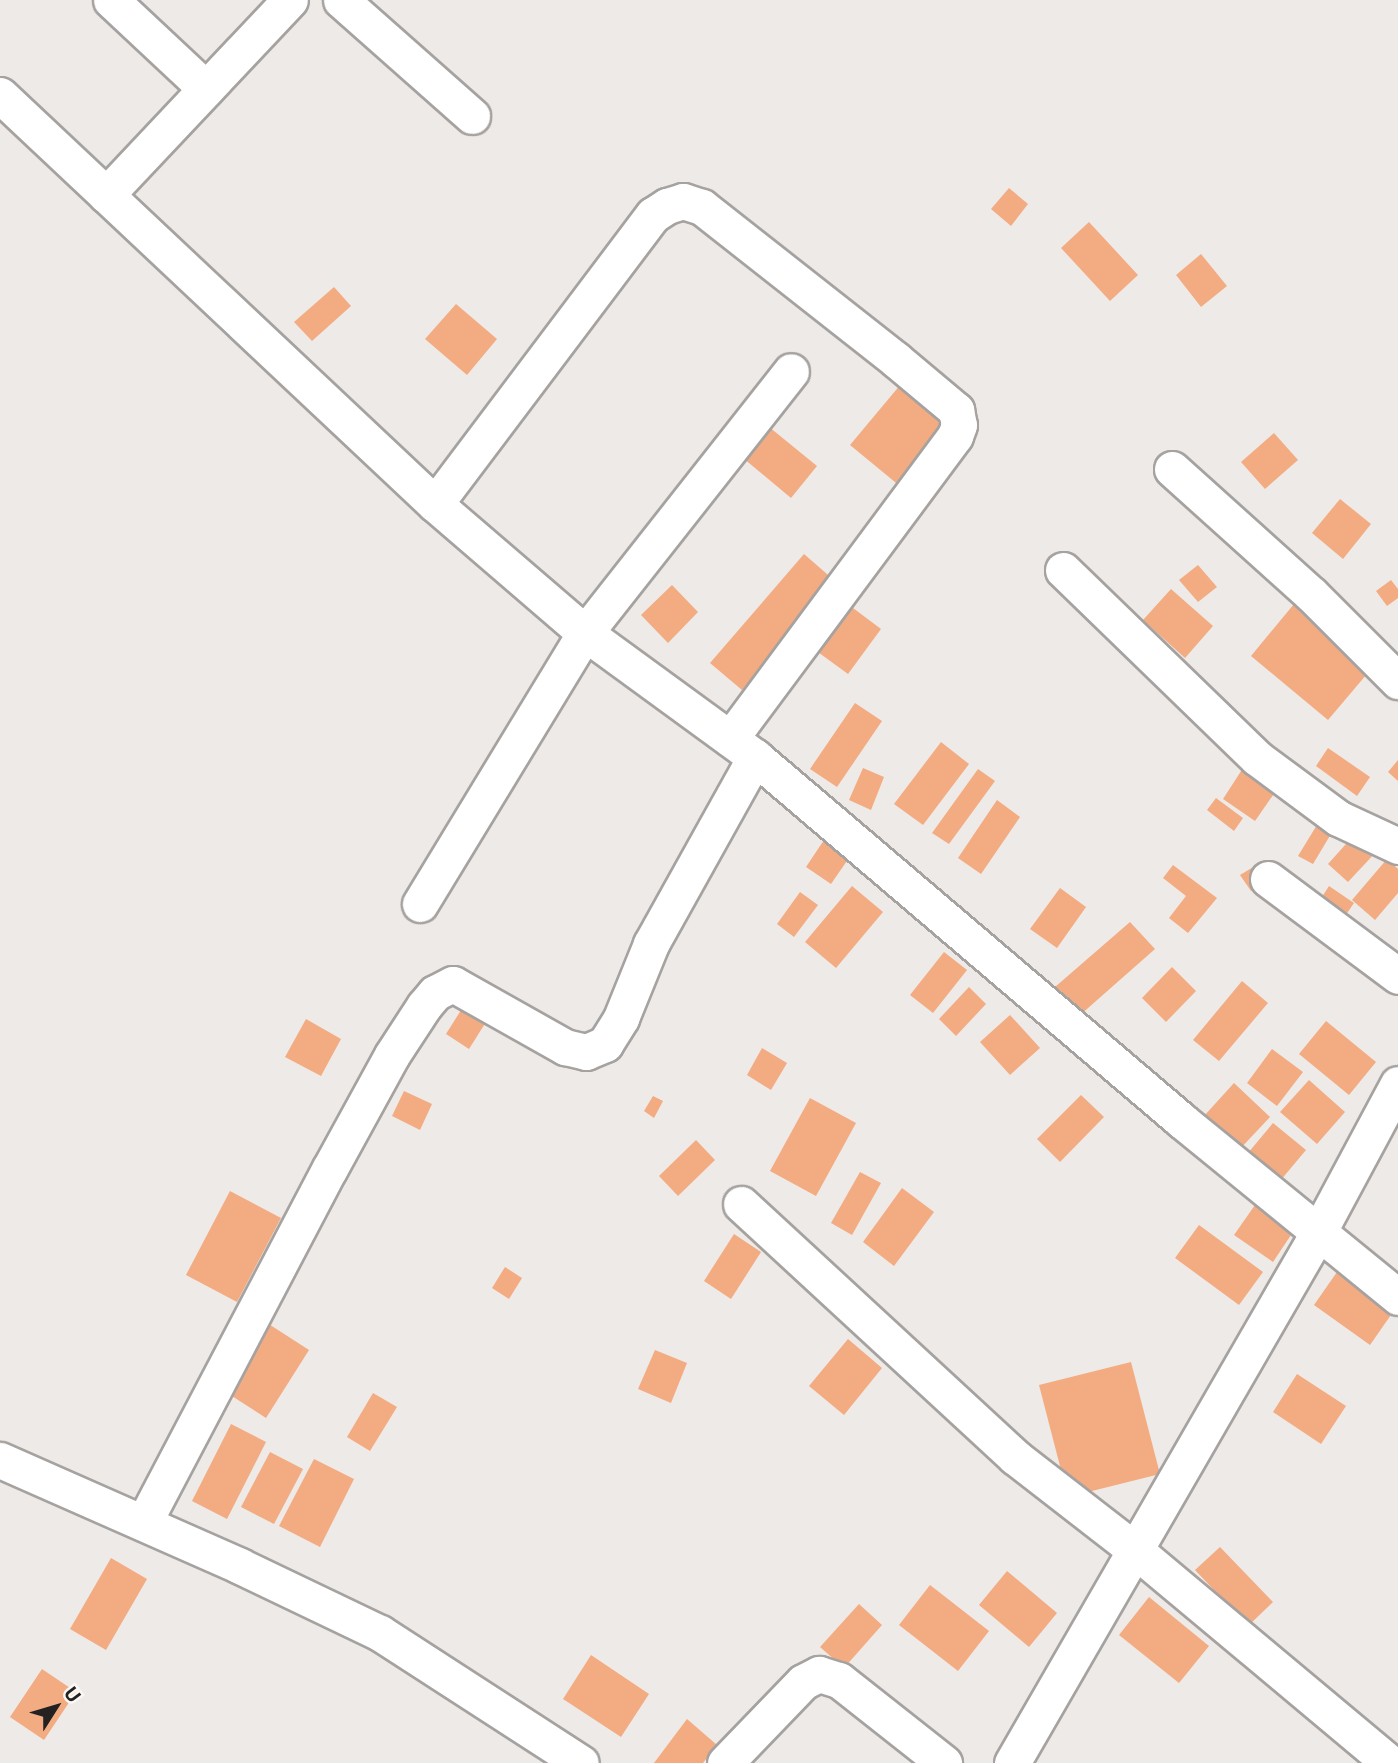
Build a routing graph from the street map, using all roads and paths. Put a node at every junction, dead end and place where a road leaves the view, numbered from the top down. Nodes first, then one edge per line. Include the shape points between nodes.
1 (111, 0) edge
2 (290, 0) edge
3 (341, 0) edge
4 (206, 89) junction
5 (6, 113) edge
6 (472, 116) dead end
7 (106, 195) junction
8 (791, 371) dead end
9 (1172, 469) dead end
10 (435, 504) junction
11 (1062, 570) dead end
12 (585, 633) junction
13 (1398, 681) edge
14 (742, 748) junction
15 (1398, 846) edge
16 (1268, 879) dead end
17 (420, 904) dead end
18 (1398, 976) edge
19 (1398, 1084) edge
20 (741, 1204) dead end
21 (1318, 1233) junction
22 (1398, 1297) edge
23 (0, 1460) edge
24 (144, 1522) junction
25 (1135, 1550) junction
26 (581, 1763) edge
27 (724, 1763) edge
28 (944, 1763) edge
29 (1012, 1763) edge
30 (1390, 1763) edge

1 - 4 street
2 - 4 street
3 - 6 street
4 - 7 street
5 - 7 street
7 - 10 street
8 - 12 street
9 - 13 street via 1312,595
10 - 12 street
10 - 14 street via 653,215 667,205 683,201 702,207 895,359 956,410 959,425 955,436
11 - 15 street via 1256,758 1338,818
12 - 14 street
12 - 17 street
14 - 21 street
14 - 24 street via 606,1044 586,1052 565,1047 453,984 429,999 385,1067
16 - 18 street
19 - 21 street
20 - 25 street via 1015,1457
21 - 22 street
21 - 25 street
23 - 24 street
24 - 26 street via 380,1633
25 - 29 street
25 - 30 street
27 - 28 street via 803,1682 819,1674 839,1680

